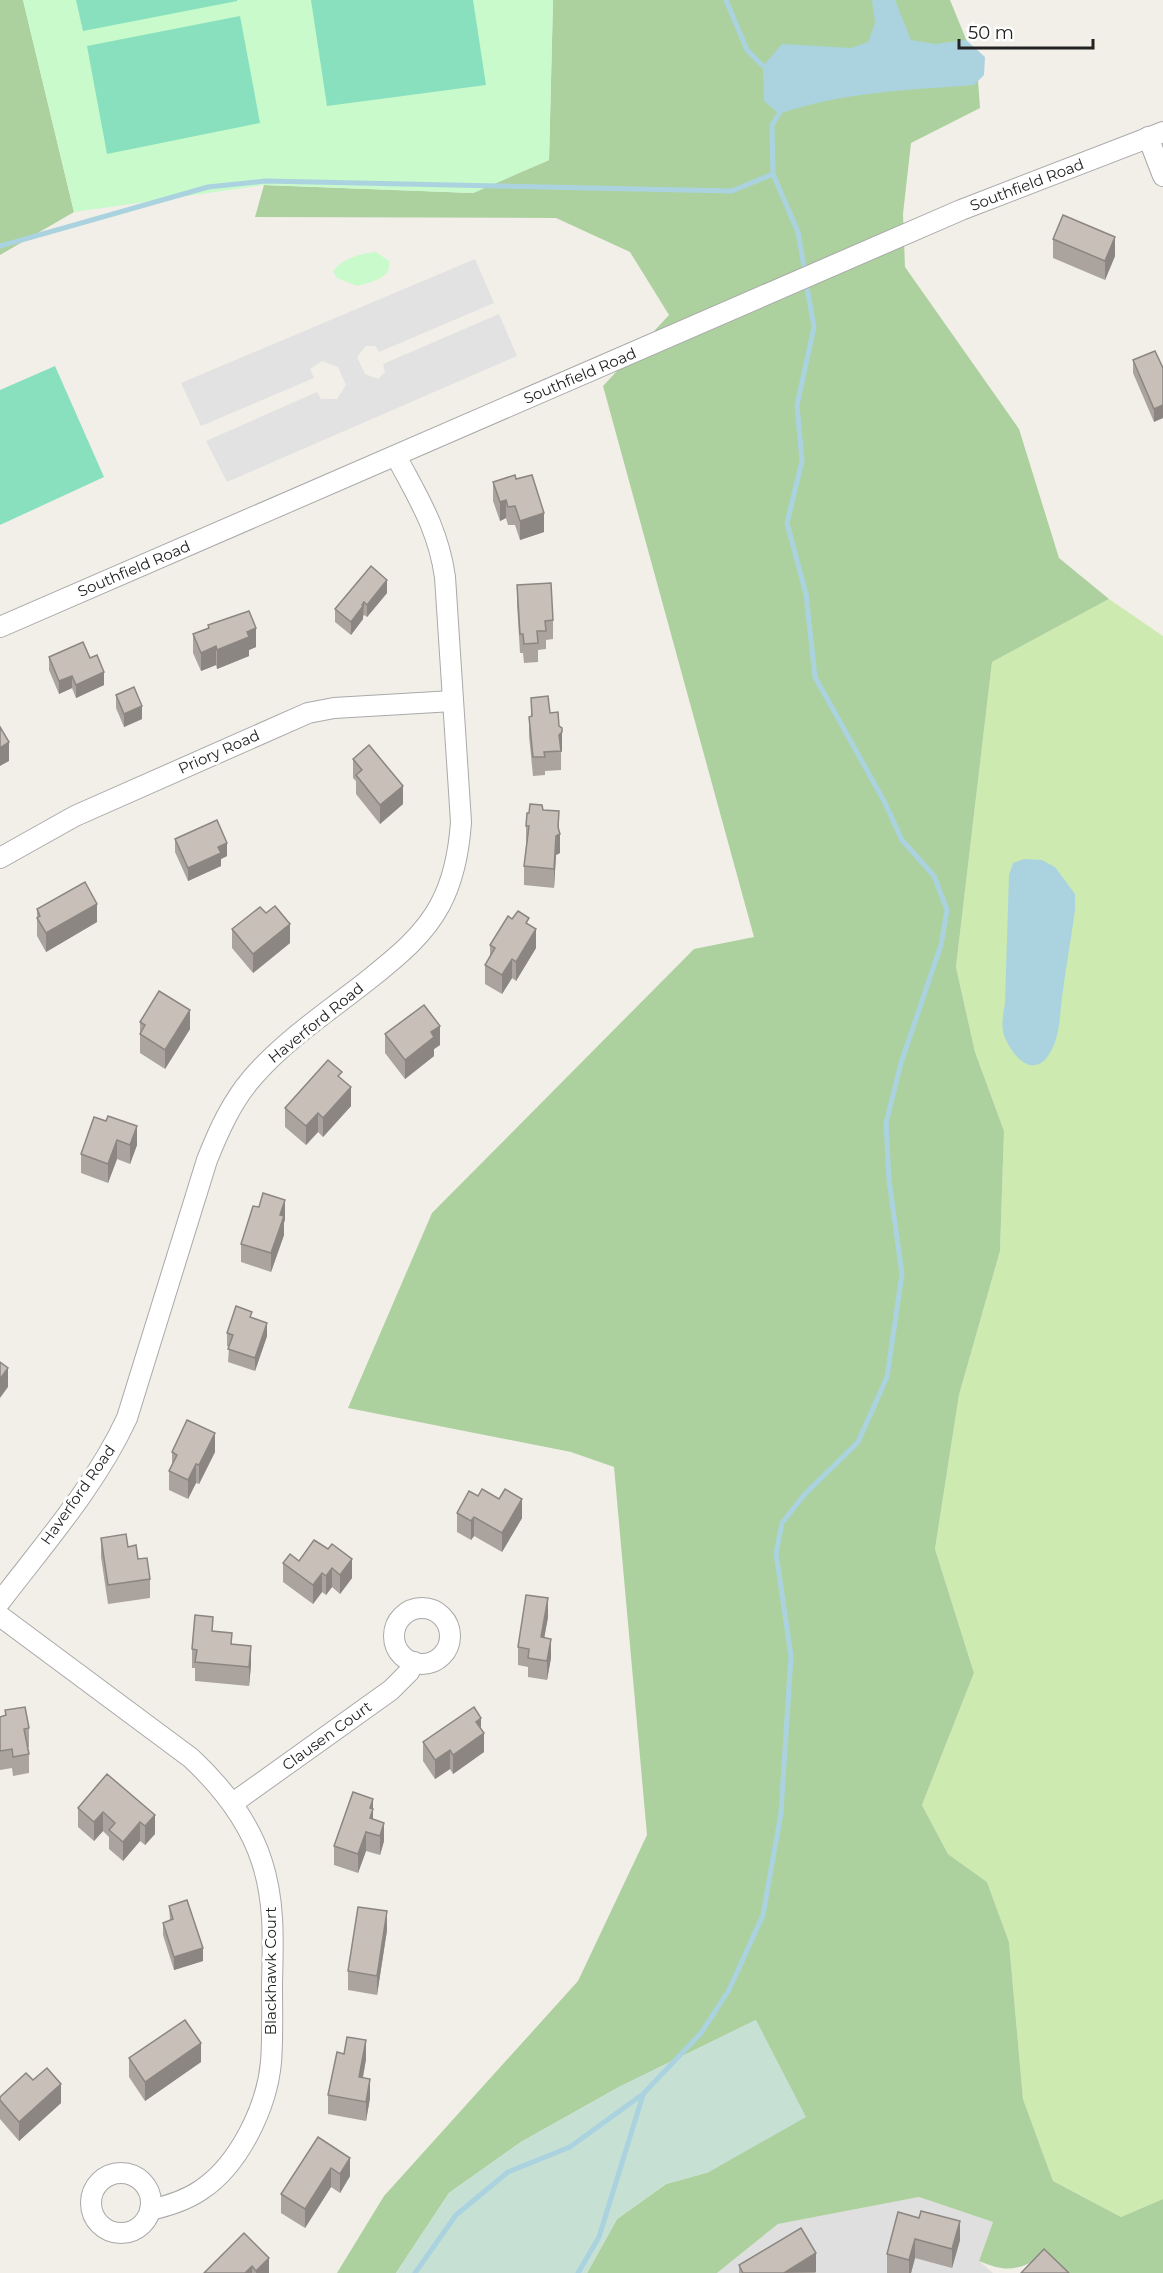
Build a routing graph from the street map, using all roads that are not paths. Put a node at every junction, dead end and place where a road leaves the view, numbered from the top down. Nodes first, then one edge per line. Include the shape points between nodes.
1 (1156, 135) edge
2 (1163, 176) edge
3 (396, 456) junction
4 (0, 627) edge
5 (453, 701) junction
6 (0, 858) edge
7 (0, 1602) edge
8 (0, 1616) edge
9 (414, 1662) dead end
10 (233, 1803) junction
11 (150, 2210) dead end

1 - 2 street
1 - 3 street, Southfield Road via 961,210
3 - 4 street, Southfield Road
3 - 5 street, Haverford Road via 433,526 441,552
5 - 6 street, Priory Road via 334,708 308,714 75,816
5 - 7 street, Haverford Road via 461,822 459,849 440,905 405,951 277,1052 235,1102 207,1160 127,1418 115,1445
8 - 10 street, Blackhawk Court via 191,1758
9 - 10 street, Clausen Court via 391,1690
10 - 11 street, Blackhawk Court via 262,1861 273,1917 271,2062 266,2091 256,2119 224,2169 188,2198

